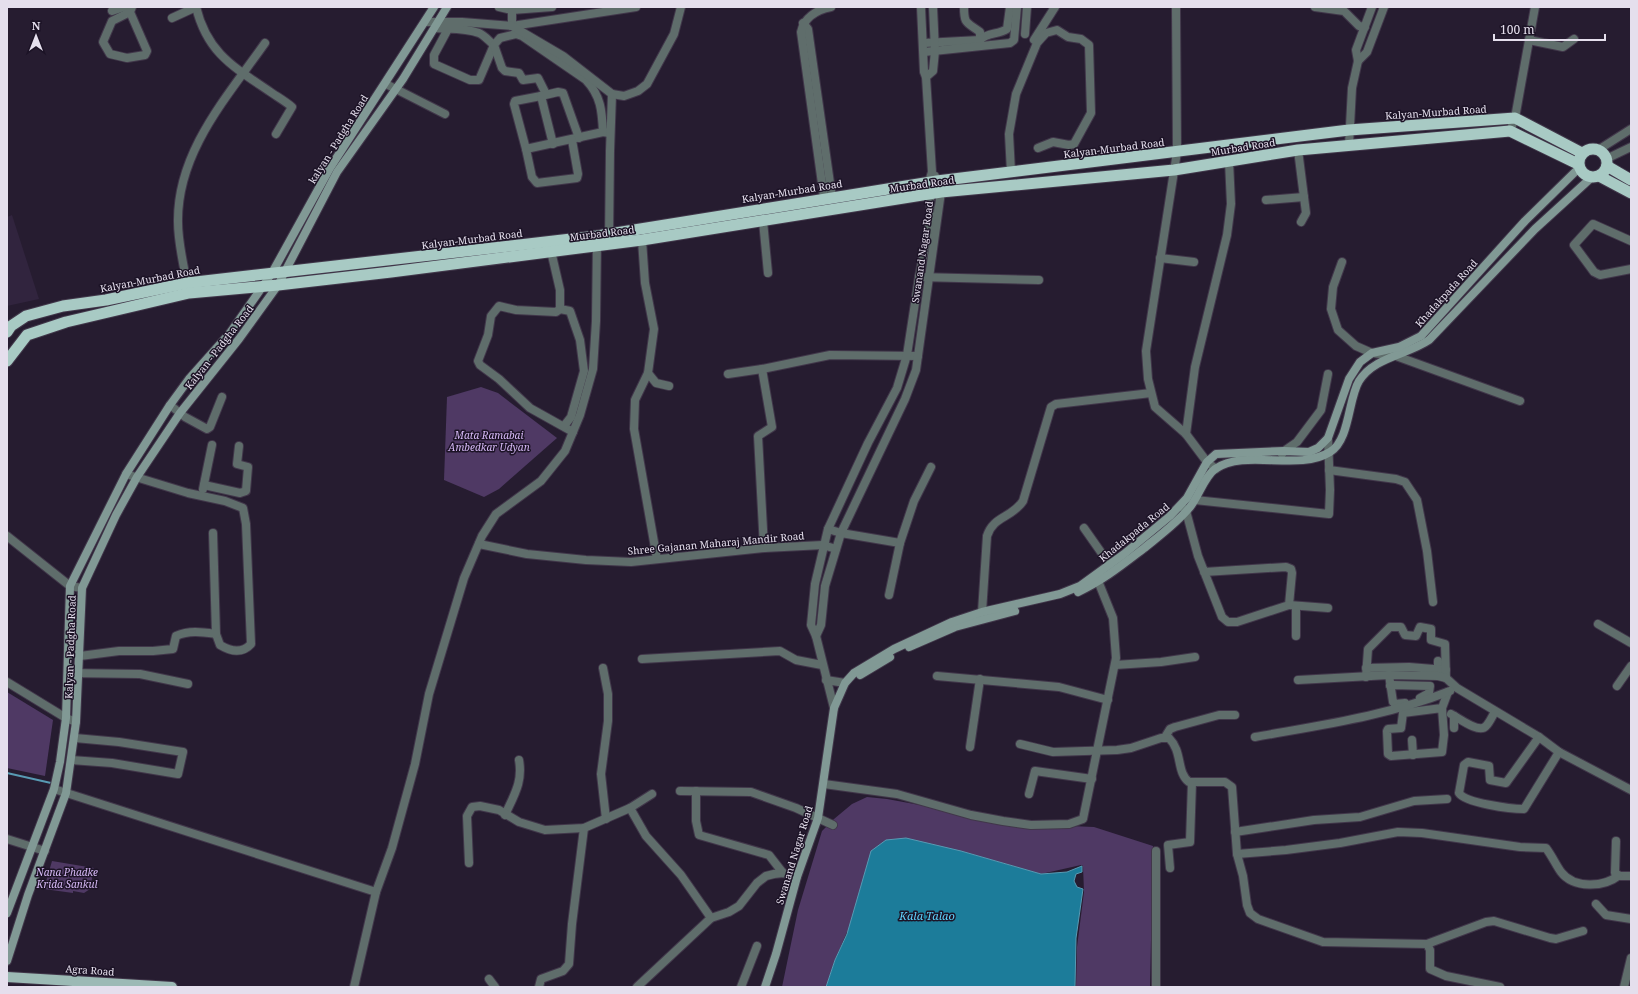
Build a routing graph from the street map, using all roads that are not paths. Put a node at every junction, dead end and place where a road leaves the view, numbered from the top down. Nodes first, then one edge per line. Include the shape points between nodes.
1 (196, 7) edge
2 (434, 7) edge
3 (447, 7) edge
4 (499, 7) edge
5 (552, 7) edge
6 (636, 7) edge
7 (681, 7) edge
8 (829, 7) edge
9 (922, 7) edge
10 (933, 7) edge
11 (964, 7) edge
12 (1010, 7) edge
13 (1017, 7) edge
14 (1027, 7) edge
15 (1055, 7) edge
16 (1176, 7) edge
17 (1315, 7) edge
18 (1372, 7) edge
19 (1384, 7) edge
20 (1535, 7) edge
21 (129, 9) edge
22 (1344, 9) edge
23 (512, 10) junction
24 (112, 11) dead end
25 (172, 18) dead end
26 (425, 22) junction
27 (436, 25) junction
28 (512, 26) junction
29 (1365, 27) junction
30 (448, 29) junction
31 (1025, 34) dead end
32 (1574, 39) dead end
33 (980, 40) junction
34 (1529, 40) junction
35 (265, 43) dead end
36 (924, 43) junction
37 (494, 45) junction
38 (935, 47) junction
39 (924, 52) junction
40 (1027, 52) dead end
41 (1358, 61) junction
42 (243, 74) junction
43 (926, 77) junction
44 (386, 84) junction
45 (395, 89) junction
46 (612, 94) junction
47 (544, 95) junction
48 (444, 114) dead end
49 (1515, 118) junction
50 (358, 126) junction
51 (1631, 129) edge
52 (366, 130) junction
53 (1349, 130) junction
54 (1510, 131) junction
55 (607, 132) junction
56 (276, 134) dead end
57 (576, 139) junction
58 (553, 144) junction
59 (1349, 145) junction
60 (1631, 147) edge
61 (1038, 148) dead end
62 (526, 149) junction
63 (1298, 150) junction
64 (1598, 150) junction
65 (1177, 152) junction
66 (1582, 153) junction
67 (1229, 161) junction
68 (1606, 163) junction
69 (1579, 166) junction
70 (334, 170) junction
71 (1174, 170) junction
72 (1011, 172) junction
73 (1595, 176) junction
74 (933, 178) junction
75 (1631, 180) edge
76 (936, 193) junction
77 (1631, 193) edge
78 (1304, 197) junction
79 (828, 198) junction
80 (1266, 200) dead end
81 (763, 220) junction
82 (717, 221) junction
83 (1525, 221) junction
84 (1301, 222) dead end
85 (1519, 228) junction
86 (1535, 229) junction
87 (1529, 236) junction
88 (609, 239) junction
89 (642, 240) junction
90 (597, 241) junction
91 (1631, 241) edge
92 (551, 250) junction
93 (464, 257) junction
94 (1160, 258) junction
95 (1194, 262) dead end
96 (1342, 262) dead end
97 (1631, 269) edge
98 (286, 272) junction
99 (272, 273) junction
100 (768, 273) dead end
101 (919, 277) junction
102 (929, 278) junction
103 (1039, 280) dead end
104 (263, 285) junction
105 (278, 285) junction
106 (188, 288) junction
107 (915, 306) junction
108 (1447, 306) junction
109 (924, 308) junction
110 (560, 309) junction
111 (1456, 313) junction
112 (7, 332) edge
113 (230, 333) junction
114 (239, 339) junction
115 (1372, 353) junction
116 (908, 354) junction
117 (918, 356) junction
118 (1396, 356) junction
119 (7, 361) edge
120 (762, 369) junction
121 (648, 373) junction
122 (728, 374) dead end
123 (1328, 374) dead end
124 (669, 386) dead end
125 (897, 388) junction
126 (908, 392) junction
127 (1151, 393) junction
128 (222, 397) dead end
129 (1520, 401) dead end
130 (170, 405) junction
131 (180, 413) junction
132 (564, 426) junction
133 (573, 432) junction
134 (1186, 434) junction
135 (1328, 438) junction
136 (212, 445) dead end
137 (239, 446) dead end
138 (1284, 451) junction
139 (1329, 452) junction
140 (1228, 454) junction
141 (1278, 461) junction
142 (1207, 462) junction
143 (1231, 464) junction
144 (931, 467) dead end
145 (1216, 469) junction
146 (1329, 470) junction
147 (126, 474) junction
148 (137, 477) junction
149 (204, 485) junction
150 (244, 493) junction
151 (202, 496) junction
152 (1195, 500) junction
153 (243, 508) junction
154 (1184, 509) junction
155 (1158, 526) junction
156 (828, 528) junction
157 (1084, 528) dead end
158 (1164, 532) junction
159 (213, 533) dead end
160 (841, 533) junction
161 (7, 536) edge
162 (900, 543) junction
163 (479, 544) junction
164 (823, 544) junction
165 (764, 548) junction
166 (1138, 548) junction
167 (836, 549) junction
168 (657, 559) junction
169 (1110, 565) junction
170 (1204, 572) junction
171 (1097, 579) junction
172 (815, 584) junction
173 (70, 586) junction
174 (825, 586) junction
175 (82, 588) junction
176 (889, 595) dead end
177 (1433, 602) dead end
178 (1292, 605) junction
179 (1328, 608) dead end
180 (813, 610) junction
181 (823, 610) junction
182 (983, 615) junction
183 (1598, 624) dead end
184 (216, 634) junction
185 (816, 636) junction
186 (1296, 636) dead end
187 (1631, 643) edge
188 (80, 656) junction
189 (1195, 657) dead end
190 (642, 659) dead end
191 (822, 665) junction
192 (1114, 665) junction
193 (1631, 666) edge
194 (602, 668) dead end
195 (1366, 668) junction
196 (1384, 669) junction
197 (1439, 672) junction
198 (68, 673) junction
199 (80, 673) junction
200 (937, 676) dead end
201 (1366, 677) junction
202 (980, 679) junction
203 (826, 680) junction
204 (1298, 680) dead end
205 (848, 681) junction
206 (7, 682) edge
207 (188, 684) dead end
208 (1390, 686) junction
209 (1430, 686) junction
210 (1617, 686) dead end
211 (1457, 688) junction
212 (1448, 692) junction
213 (1108, 700) junction
214 (834, 708) junction
215 (1442, 708) junction
216 (1495, 712) junction
217 (1235, 715) dead end
218 (66, 718) junction
219 (76, 722) junction
220 (1454, 728) dead end
221 (1165, 737) junction
222 (1255, 737) dead end
223 (1539, 737) junction
224 (75, 738) junction
225 (1412, 740) dead end
226 (1020, 744) dead end
227 (970, 747) dead end
228 (1098, 751) junction
229 (1559, 752) junction
230 (1413, 755) junction
231 (71, 760) junction
232 (519, 760) dead end
233 (1092, 779) junction
234 (1192, 782) junction
235 (824, 784) junction
236 (54, 789) junction
237 (1631, 790) edge
238 (680, 791) dead end
239 (696, 791) junction
240 (66, 793) junction
241 (652, 794) dead end
242 (1030, 794) dead end
243 (1447, 799) dead end
244 (630, 808) junction
245 (506, 815) junction
246 (818, 818) junction
247 (606, 819) junction
248 (833, 825) dead end
249 (584, 828) junction
250 (1234, 832) junction
251 (7, 839) edge
252 (1616, 841) dead end
253 (32, 847) junction
254 (45, 851) junction
255 (1156, 851) dead end
256 (1236, 854) junction
257 (469, 863) dead end
258 (1170, 868) dead end
259 (783, 873) junction
260 (1618, 876) junction
261 (1631, 876) edge
262 (797, 877) junction
263 (15, 889) junction
264 (376, 892) junction
265 (28, 895) junction
266 (1596, 904) dead end
267 (7, 913) edge
268 (711, 918) junction
269 (1631, 919) edge
270 (1583, 930) dead end
271 (1427, 944) junction
272 (757, 946) dead end
273 (7, 961) edge
274 (1631, 963) edge
275 (7, 977) edge
276 (489, 979) dead end
277 (172, 987) edge
278 (354, 987) edge
279 (495, 987) edge
280 (539, 987) edge
281 (637, 987) edge
282 (741, 987) edge
283 (765, 987) edge
284 (1156, 987) edge
285 (1500, 987) edge
286 (1624, 987) edge

1 - 25 street
1 - 42 street via 200,25 212,46
2 - 26 main road, kalyan - Padgha Road
3 - 27 main road
4 - 23 street
5 - 23 street
6 - 28 street
7 - 46 street via 674,34 647,84 638,91 624,96
8 - 79 street via 811,15 803,23 808,29 812,80
9 - 36 street, Swanand Nagar Road
10 - 38 street
11 - 33 street via 964,19 968,25 980,32
12 - 33 street via 1007,29 985,35
13 - 38 street via 1014,40 1010,43
14 - 31 street
15 - 40 street
16 - 65 street
17 - 22 street
18 - 29 street
19 - 41 street via 1367,52
20 - 34 street
21 - 21 street via 147,52 144,55 127,58 110,54 103,42 112,21
21 - 24 street
22 - 29 street via 1359,26
23 - 28 street
26 - 27 street
26 - 44 main road, kalyan - Padgha Road
27 - 28 street via 462,22
27 - 30 street
27 - 45 main road
28 - 46 street via 563,56
29 - 41 street via 1356,50
30 - 37 street via 480,34
30 - 37 street via 434,55 434,64 470,80 479,80
32 - 34 street via 1564,47
33 - 38 street
34 - 49 street
35 - 42 street
36 - 38 street
36 - 39 street, Swanand Nagar Road
37 - 47 street via 505,72 519,73 523,80 538,78
37 - 55 street via 500,38 516,34 586,80 601,105
38 - 39 street
38 - 43 street via 933,71
39 - 43 street, Swanand Nagar Road
41 - 53 street via 1352,88
42 - 56 street via 292,107
42 - 106 street via 201,135 186,169 178,207 178,224
43 - 74 street, Swanand Nagar Road
44 - 45 street
44 - 50 main road, kalyan - Padgha Road
45 - 48 street
45 - 52 main road
46 - 55 street
47 - 57 street via 563,93
47 - 58 street
47 - 62 street via 515,101 514,104
49 - 53 highway, Kalyan-Murbad Road
49 - 54 street
49 - 66 highway
50 - 52 main road
50 - 70 main road, kalyan - Padgha Road
51 - 64 street
52 - 70 main road
53 - 59 street
53 - 65 highway, Kalyan-Murbad Road
54 - 59 highway, Murbad Road
54 - 69 highway
55 - 57 street
55 - 88 street
57 - 58 street
57 - 62 street via 577,178 536,182 532,177
58 - 62 street
59 - 63 highway, Murbad Road
60 - 68 street
61 - 72 street via 1054,142 1074,144 1091,113 1089,45 1058,30 1046,33 1037,43 1016,94 1009,134
63 - 67 highway, Murbad Road
63 - 78 street
64 - 66 highway via 1590,149
64 - 68 highway
65 - 71 street
65 - 72 highway, Kalyan-Murbad Road
66 - 69 highway
67 - 71 highway, Murbad Road
67 - 134 street via 1231,204 1227,235 1195,367
68 - 73 highway
68 - 75 highway
69 - 73 highway via 1584,175
69 - 83 main road, Khadakpada Road
70 - 98 main road, Kalyan - Padgha Road
70 - 99 main road, kalyan - Padgha Road
71 - 76 highway, Murbad Road
71 - 94 street
72 - 74 highway, Kalyan-Murbad Road
73 - 77 highway
73 - 86 main road, Khadakpada Road
74 - 76 street, Swanand Nagar Road
74 - 79 highway, Kalyan-Murbad Road
76 - 81 highway, Murbad Road
76 - 101 street, Swanand Nagar Road
76 - 102 street, Swanand Nagar Road
78 - 80 street
78 - 84 street via 1306,213
79 - 82 highway, Kalyan-Murbad Road
81 - 82 highway, Murbad Road
81 - 100 street
82 - 88 highway, Kalyan-Murbad Road
82 - 89 highway, Murbad Road
83 - 85 main road, Khadakpada Road
83 - 86 main road
85 - 87 main road
85 - 108 main road, Khadakpada Road
86 - 87 main road, Khadakpada Road
87 - 111 main road, Khadakpada Road
88 - 89 highway, Murbad Road
88 - 90 highway, Murbad Road
89 - 121 street via 645,283 654,329
90 - 92 highway, Murbad Road
90 - 93 highway, Kalyan-Murbad Road
90 - 133 street via 593,370
91 - 97 street via 1593,224 1574,245 1594,272 1600,275
92 - 93 highway, Murbad Road
92 - 110 street via 560,290
93 - 98 highway, Kalyan-Murbad Road
93 - 105 highway, Murbad Road
94 - 95 street
94 - 127 street via 1146,351
96 - 115 street via 1332,287 1331,309 1338,330 1356,346
98 - 99 highway, Kalyan-Murbad Road
98 - 105 main road, Kalyan - Padgha Road
99 - 104 main road, kalyan - Padgha Road
99 - 106 highway, Kalyan-Murbad Road
101 - 102 street
101 - 107 street, Swanand Nagar Road
102 - 103 street
102 - 109 street, Swanand Nagar Road
104 - 105 highway, Murbad Road
104 - 106 highway, Murbad Road
104 - 113 main road, Kalyan - Padgha Road
105 - 114 main road, Kalyan - Padgha Road
106 - 112 highway, Kalyan-Murbad Road via 48,310 26,316 11,326
106 - 119 highway via 27,334
107 - 109 street
107 - 116 street, Swanand Nagar Road
108 - 111 main road
108 - 115 main road, Khadakpada Road via 1420,336 1408,343
109 - 117 street, Swanand Nagar Road
110 - 132 street via 570,311 580,340 584,371 571,417
110 - 132 street via 556,312 499,306 491,316 488,335 478,358 480,365 530,408
111 - 118 main road, Khadakpada Road via 1418,348
113 - 114 main road
113 - 130 main road, Kalyan - Padgha Road via 189,379
114 - 131 main road, Kalyan - Padgha Road
115 - 118 street
115 - 135 main road, Khadakpada Road via 1360,362 1349,379
116 - 117 street
116 - 120 street via 830,355
116 - 125 street, Swanand Nagar Road
117 - 126 street, Swanand Nagar Road
118 - 129 street
118 - 139 main road, Khadakpada Road via 1378,364 1359,381 1341,437 1334,449
120 - 122 street
120 - 165 street via 772,427 758,436
121 - 124 street via 656,382
121 - 168 street via 635,400 634,429
123 - 138 street via 1321,410 1297,442
125 - 126 street
125 - 156 street, Swanand Nagar Road
126 - 160 street, Swanand Nagar Road
127 - 134 street via 1155,408
127 - 182 street via 1056,404 1052,407 1023,501 1017,510 990,527 986,542
128 - 131 street via 208,429
130 - 131 street
130 - 147 main road, Kalyan - Padgha Road
131 - 148 main road, Kalyan - Padgha Road
132 - 133 street
133 - 163 street via 565,451 541,481 496,514
134 - 142 street
135 - 138 main road via 1324,444 1309,452
135 - 139 street
136 - 149 street
137 - 150 street via 237,464 248,467
138 - 140 main road
138 - 141 street
139 - 141 main road, Khadakpada Road via 1311,460
139 - 146 street
140 - 142 main road via 1216,454
140 - 143 main road
141 - 143 main road, Khadakpada Road via 1255,460
142 - 145 street
142 - 154 main road, Khadakpada Road
143 - 145 main road, Khadakpada Road
144 - 162 street via 914,502
145 - 152 main road, Khadakpada Road
146 - 152 street via 1328,514
146 - 177 street via 1396,479 1405,482 1411,489 1417,500 1420,515
147 - 148 street
147 - 173 main road, Kalyan - Padgha Road
148 - 151 street
148 - 175 main road, Kalyan - Padgha Road
149 - 150 street
149 - 151 street
150 - 153 street
151 - 153 street
152 - 154 main road, Khadakpada Road
153 - 184 street via 246,524 251,644 248,648 238,651 229,650 220,645
154 - 155 main road, Khadakpada Road
154 - 158 main road, Khadakpada Road
154 - 170 street
155 - 158 main road
155 - 166 main road, Khadakpada Road
156 - 160 street
156 - 164 street, Swanand Nagar Road
157 - 169 street
158 - 166 main road, Khadakpada Road
159 - 184 street
160 - 162 street
160 - 167 street, Swanand Nagar Road
161 - 173 street
162 - 176 street
163 - 168 street, Shree Gajanan Maharaj Mandir Road via 527,554 586,560 631,562
163 - 264 street via 464,578 429,694 415,764 392,848
164 - 165 street, Shree Gajanan Maharaj Mandir Road
164 - 167 street, Shree Gajanan Maharaj Mandir Road
164 - 172 street, Swanand Nagar Road
165 - 168 street, Shree Gajanan Maharaj Mandir Road
166 - 169 main road, Khadakpada Road
166 - 171 main road, Khadakpada Road
167 - 174 street, Swanand Nagar Road
169 - 171 main road, Khadakpada Road
170 - 178 street via 1222,617 1228,622 1237,622
170 - 178 street via 1286,567 1291,569 1292,573
171 - 182 main road, Khadakpada Road via 1062,598
171 - 192 street via 1114,618
172 - 174 street
172 - 180 street, Swanand Nagar Road
173 - 175 street
173 - 198 main road, Kalyan - Padgha Road
174 - 181 street, Swanand Nagar Road
175 - 188 main road, Kalyan - Padgha Road
178 - 179 street
178 - 186 street
180 - 181 street
180 - 185 street, Swanand Nagar Road via 810,625
181 - 185 street, Swanand Nagar Road
182 - 205 main road, Khadakpada Road via 953,624
183 - 187 street
184 - 188 street via 197,631 176,636 173,649 119,650
185 - 191 street, Swanand Nagar Road
188 - 199 main road, Kalyan - Padgha Road
189 - 192 street
190 - 191 street via 780,651 796,660
191 - 203 street, Swanand Nagar Road
192 - 213 street
193 - 210 street
194 - 247 street via 608,694 608,721 602,774
195 - 196 street
195 - 197 street via 1368,649 1390,627 1401,627 1405,636 1416,636 1420,627 1429,627 1431,640 1444,644
195 - 201 street
196 - 197 street
196 - 201 street
196 - 208 street
197 - 209 street
197 - 211 street
198 - 199 street
198 - 218 main road, Kalyan - Padgha Road
199 - 207 street via 140,674
199 - 219 main road, Kalyan - Padgha Road
200 - 202 street
201 - 204 street
202 - 213 street via 1059,687
202 - 227 street
203 - 205 street
203 - 214 street, Swanand Nagar Road
205 - 214 main road
206 - 218 street
208 - 209 street
208 - 209 street via 1395,704 1427,695
211 - 212 street
211 - 216 street
212 - 215 street
212 - 222 street via 1366,717
213 - 228 street
214 - 235 main road, Swanand Nagar Road
215 - 230 street via 1442,752
215 - 230 street via 1403,714 1401,728 1386,731 1388,754
216 - 220 street via 1486,727 1482,728 1453,715
216 - 223 street
217 - 221 street via 1219,715 1175,727 1170,729
218 - 219 street
218 - 236 main road, Kalyan - Padgha Road
219 - 224 main road, Kalyan - Padgha Road
221 - 228 street via 1131,748
221 - 234 street via 1172,741 1179,752 1182,774 1185,779
223 - 229 street
223 - 229 street via 1506,783 1490,780 1489,766 1468,762 1464,765 1459,793 1461,797 1524,810
224 - 231 main road, Kalyan - Padgha Road
224 - 231 street via 182,752 178,774 112,763
225 - 230 street
226 - 228 street via 1054,752
228 - 233 street
229 - 237 street
231 - 240 main road, Kalyan - Padgha Road
232 - 245 street via 521,775
233 - 235 street via 1083,819 1069,824 1031,825 971,815 897,794
233 - 242 street via 1035,771
234 - 250 street via 1225,782 1232,786
234 - 258 street via 1190,842 1168,845
235 - 246 main road, Swanand Nagar Road
236 - 240 street
236 - 253 main road, Kalyan - Padgha Road
238 - 239 street
239 - 246 street via 751,792
239 - 259 street via 696,821 699,834 769,855
240 - 254 main road, Kalyan - Padgha Road
240 - 264 street
241 - 244 street
243 - 250 street via 1414,801 1360,817 1314,820
244 - 247 street
244 - 268 street via 646,836 681,876
245 - 249 street via 544,830
245 - 257 street via 499,810 472,807 467,816
246 - 248 street
246 - 262 main road, Swanand Nagar Road
247 - 249 street
249 - 280 street via 569,964 563,971 541,979
250 - 256 street
251 - 253 street
252 - 260 street via 1615,873
253 - 254 street
253 - 263 main road, Kalyan - Padgha Road
254 - 265 main road, Kalyan - Padgha Road
255 - 284 street
256 - 260 street via 1340,843 1398,832 1422,832 1520,848 1546,848 1567,878 1584,884 1607,883
256 - 271 street via 1243,876 1247,905 1250,913 1258,919 1322,942
259 - 262 street
259 - 268 street via 766,876 756,883 739,906
260 - 261 street
262 - 283 main road, Swanand Nagar Road
263 - 265 main road
263 - 267 main road, Kalyan - Padgha Road
264 - 278 street
265 - 273 main road, Kalyan - Padgha Road
266 - 269 street via 1606,915
268 - 281 street
270 - 271 street via 1556,939 1500,922 1486,922
271 - 285 street via 1430,950 1430,969 1446,976
272 - 282 street
274 - 286 street
275 - 277 main road, Agra Road
276 - 279 street

